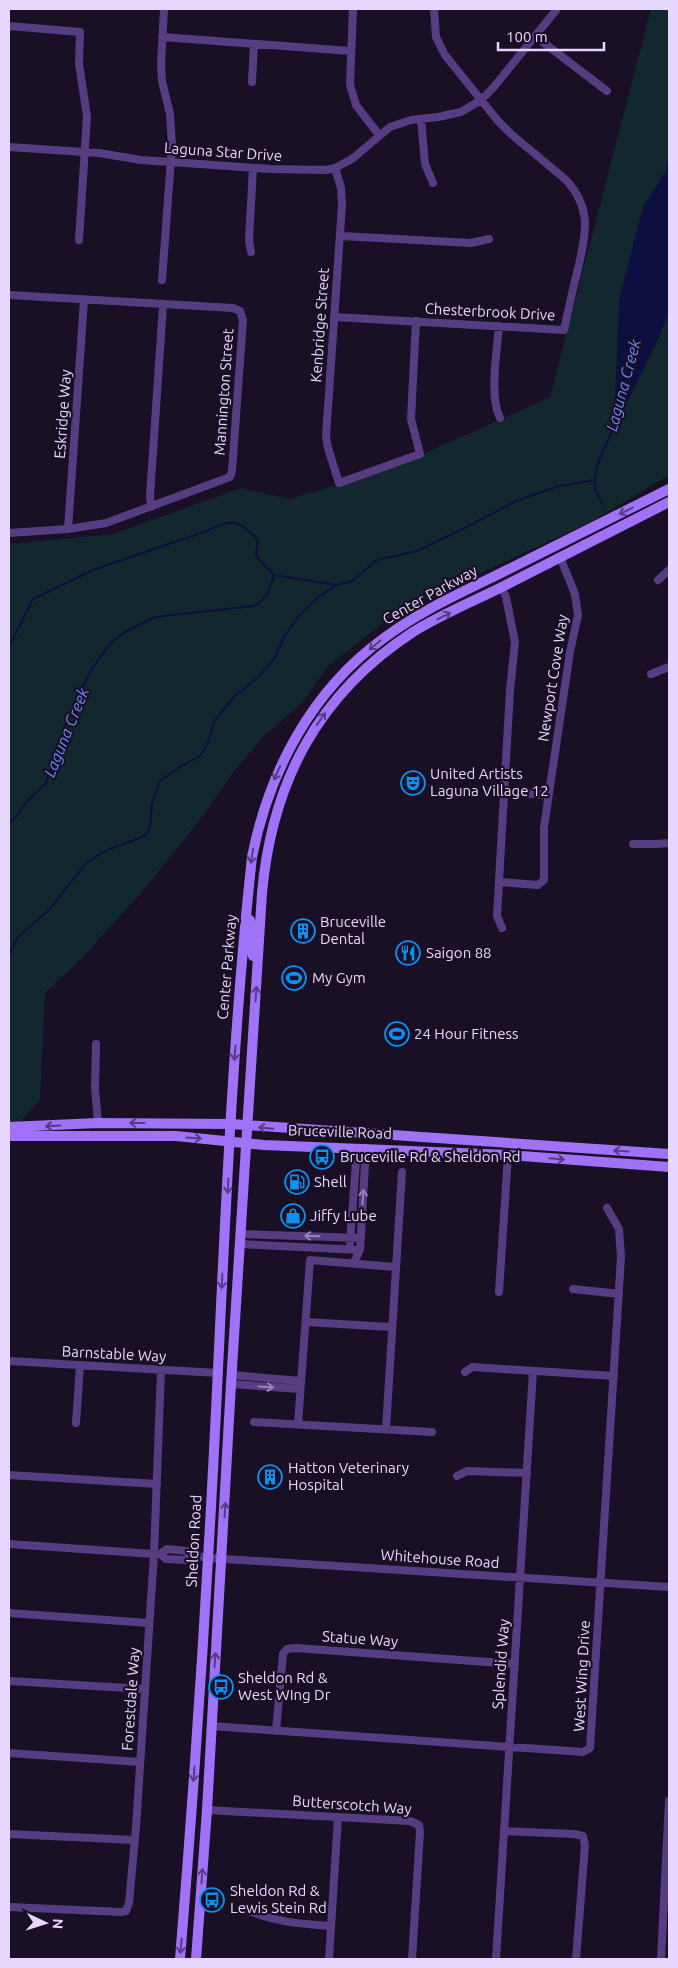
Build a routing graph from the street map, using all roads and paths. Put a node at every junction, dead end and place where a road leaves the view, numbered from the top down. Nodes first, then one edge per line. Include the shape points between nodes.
1 (164, 9) edge
2 (353, 9) edge
3 (434, 9) edge
4 (557, 9) edge
5 (9, 26) edge
6 (535, 36) junction
7 (162, 37) junction
8 (254, 44) junction
9 (350, 51) junction
10 (252, 82) dead end
11 (607, 92) dead end
12 (481, 100) junction
13 (421, 119) junction
14 (379, 135) junction
15 (9, 147) edge
16 (85, 152) junction
17 (171, 162) junction
18 (253, 168) junction
19 (335, 168) junction
20 (432, 183) dead end
21 (341, 236) junction
22 (490, 239) dead end
23 (79, 240) dead end
24 (251, 252) dead end
25 (162, 280) dead end
26 (9, 295) edge
27 (84, 300) junction
28 (163, 305) junction
29 (334, 317) junction
30 (416, 322) junction
31 (499, 326) junction
32 (500, 418) dead end
33 (669, 489) edge
34 (669, 502) edge
35 (151, 507) junction
36 (68, 529) junction
37 (9, 533) edge
38 (560, 557) junction
39 (669, 570) edge
40 (658, 580) dead end
41 (501, 587) junction
42 (669, 666) edge
43 (652, 674) dead end
44 (504, 792) junction
45 (549, 795) junction
46 (264, 808) junction
47 (277, 810) junction
48 (261, 819) junction
49 (274, 822) junction
50 (669, 843) edge
51 (633, 844) dead end
52 (500, 882) junction
53 (248, 909) junction
54 (502, 928) dead end
55 (258, 957) junction
56 (96, 1044) dead end
57 (98, 1123) junction
58 (231, 1124) junction
59 (9, 1126) edge
60 (247, 1126) junction
61 (9, 1136) edge
62 (230, 1140) junction
63 (447, 1140) junction
64 (246, 1143) junction
65 (361, 1148) junction
66 (380, 1149) junction
67 (669, 1154) edge
68 (508, 1155) junction
69 (669, 1168) edge
70 (402, 1172) dead end
71 (608, 1208) dead end
72 (350, 1238) junction
73 (361, 1238) junction
74 (240, 1239) junction
75 (350, 1250) junction
76 (360, 1250) junction
77 (354, 1262) junction
78 (395, 1267) junction
79 (573, 1289) dead end
80 (499, 1292) dead end
81 (619, 1294) junction
82 (306, 1322) junction
83 (391, 1327) junction
84 (9, 1361) edge
85 (80, 1365) junction
86 (161, 1370) junction
87 (533, 1370) junction
88 (465, 1372) dead end
89 (218, 1373) junction
90 (614, 1376) junction
91 (231, 1380) junction
92 (301, 1385) junction
93 (254, 1422) dead end
94 (76, 1423) dead end
95 (298, 1424) junction
96 (386, 1429) junction
97 (432, 1432) dead end
98 (527, 1473) junction
99 (9, 1475) edge
100 (457, 1476) dead end
101 (157, 1484) junction
102 (9, 1544) edge
103 (157, 1554) junction
104 (209, 1558) junction
105 (222, 1559) junction
106 (521, 1578) junction
107 (601, 1583) junction
108 (669, 1587) edge
109 (9, 1613) edge
110 (149, 1623) junction
111 (515, 1664) junction
112 (9, 1681) edge
113 (145, 1689) junction
114 (211, 1726) junction
115 (276, 1731) junction
116 (509, 1747) junction
117 (9, 1753) edge
118 (140, 1762) junction
119 (669, 1801) edge
120 (207, 1810) junction
121 (338, 1817) junction
122 (504, 1830) junction
123 (9, 1834) edge
124 (134, 1840) junction
125 (9, 1907) edge
126 (245, 1909) dead end
127 (331, 1926) junction
128 (180, 1959) edge
129 (196, 1959) edge
130 (329, 1959) edge
131 (412, 1959) edge
132 (496, 1959) edge
133 (576, 1959) edge
134 (661, 1959) edge

1 - 7 street
2 - 9 street
3 - 12 street, Chesterbrook Drive via 434,27 440,46
4 - 6 street, Laguna Star Drive
5 - 16 street via 80,32 79,64 87,116
6 - 11 street
6 - 12 street, Laguna Star Drive
7 - 8 street
7 - 17 street via 162,81 172,129
8 - 9 street
8 - 10 street
9 - 14 street via 352,94 361,114
12 - 13 street, Laguna Star Drive via 461,112
12 - 31 street, Chesterbrook Drive via 511,134 572,186 582,204 586,221 564,330
13 - 14 street, Laguna Star Drive via 396,124
13 - 20 street via 425,164
14 - 19 street, Laguna Star Drive via 360,154
15 - 16 street, Laguna Star Drive
16 - 17 street, Laguna Star Drive
16 - 23 street
17 - 18 street, Laguna Star Drive
17 - 25 street
18 - 19 street, Laguna Star Drive via 316,171
18 - 24 street
19 - 21 street, Kenbridge Street via 342,197
21 - 22 street via 470,244
21 - 29 street, Kenbridge Street
26 - 27 street, Mannington Street
27 - 28 street, Mannington Street
27 - 36 street, Eskridge Way
28 - 35 street
28 - 35 street, Mannington Street via 233,308 240,311 243,320 230,477
29 - 30 street, Chesterbrook Drive
29 - 30 street, Kenbridge Street via 326,436 339,483 420,454 411,419
30 - 31 street, Chesterbrook Drive
31 - 32 street via 494,397
33 -> 46 main road, Center Parkway via 424,612 372,647 336,682 308,716 283,760
34 - 38 main road, Center Parkway
35 - 36 street, Mannington Street via 106,523
36 - 37 street, Mannington Street
38 - 41 main road, Center Parkway
38 - 45 street, Newport Cove Way via 575,594 578,615
39 - 40 street
41 - 44 street via 516,642
47 -> 41 main road, Center Parkway via 290,773 312,734 338,697 360,674 415,631
42 - 43 street
44 - 45 street
44 - 52 street
45 - 52 street, Newport Cove Way via 544,827 544,880 538,885
46 - 47 street
46 - 48 main road, Center Parkway
47 - 49 main road, Center Parkway
48 - 49 street
48 -> 53 main road, Center Parkway via 252,857
49 - 55 main road, Center Parkway via 265,862
50 - 51 street
52 - 54 street via 497,916
53 - 55 main road via 252,951
53 -> 58 main road, Center Parkway
60 -> 55 main road, Center Parkway
56 - 57 street
58 -> 57 main road, Bruceville Road
57 -> 59 main road, Bruceville Road
58 - 60 main road, Bruceville Road
58 - 62 main road, Sheldon Road
63 -> 60 main road, Bruceville Road
60 - 64 main road, Sheldon Road
61 -> 62 main road, Bruceville Road via 176,1136
62 - 64 main road, Bruceville Road
62 -> 89 main road, Sheldon Road
63 - 66 main road via 439,1145 394,1144
67 -> 63 main road, Bruceville Road
64 - 65 main road, Bruceville Road
64 - 74 main road, Sheldon Road
65 - 66 main road, Bruceville Road
65 - 72 street
73 -> 65 street
66 - 68 main road, Bruceville Road
68 -> 69 main road, Bruceville Road
68 - 80 street
70 - 78 street
71 - 81 street, West Wing Drive via 618,1229 621,1256
72 - 73 street
72 -> 74 street
72 - 75 street
73 - 76 street
74 - 75 street
74 - 91 main road, Sheldon Road
75 - 76 street
75 - 77 street
76 - 77 street
77 - 78 street
77 - 82 street via 310,1260
78 - 83 street
79 - 81 street
81 - 90 street, West Wing Drive
82 - 83 street
82 - 92 street
83 - 96 street
84 - 85 street, Barnstable Way
85 - 86 street, Barnstable Way
85 - 94 street
86 - 89 street, Barnstable Way
86 - 101 street, Forestdale Way
87 - 88 street via 472,1367
87 - 90 street
87 - 98 street, Splendid Way
89 - 104 main road, Sheldon Road
90 - 107 street, West Wing Drive
91 - 92 street
105 -> 91 main road, Sheldon Road
92 - 95 street
93 - 95 street
95 - 96 street
96 - 97 street
98 - 100 street via 467,1471
98 - 106 street, Splendid Way
99 - 101 street
101 - 103 street, Forestdale Way
102 - 103 street
103 - 104 street, Whitehouse Road via 186,1560 190,1555
103 - 110 street, Forestdale Way
104 - 105 street, Whitehouse Road
104 -> 128 main road, Sheldon Road
105 - 106 street, Whitehouse Road
114 -> 105 main road, Sheldon Road
106 - 107 street, Whitehouse Road
106 - 111 street, Splendid Way
107 - 108 street, Whitehouse Road
107 - 116 street, West Wing Drive via 590,1748 583,1752
109 - 110 street
110 - 113 street, Forestdale Way
111 - 115 street, Statue Way via 287,1649 282,1654
111 - 116 street, Splendid Way
112 - 113 street
113 - 118 street, Forestdale Way
114 - 115 street, West Wing Drive
114 - 120 main road, Sheldon Road
115 - 116 street, West Wing Drive
116 - 122 street, Splendid Way
117 - 118 street
118 - 124 street, Forestdale Way
119 - 134 street
120 - 121 street, Butterscotch Way
129 -> 120 main road, Sheldon Road
121 - 127 street
121 - 131 street, Butterscotch Way via 410,1821 419,1825
122 - 132 street, Splendid Way
122 - 133 street via 583,1836 585,1845
123 - 124 street
124 - 125 street, Forestdale Way via 126,1911
126 - 127 street via 279,1921
127 - 130 street

